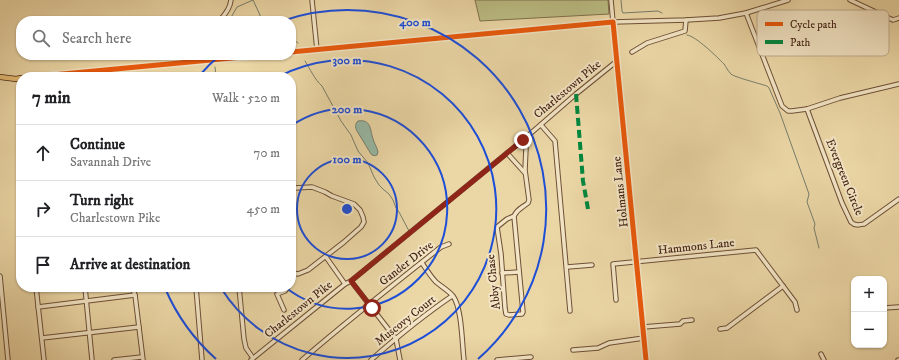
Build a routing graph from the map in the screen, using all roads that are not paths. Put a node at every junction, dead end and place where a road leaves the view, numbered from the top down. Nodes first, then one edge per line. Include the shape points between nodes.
1 (232, 0) edge
2 (312, 0) edge
3 (611, 0) edge
4 (788, 0) edge
5 (850, 0) edge
6 (872, 10) edge
7 (746, 13) junction
8 (223, 16) edge
9 (889, 18) edge
10 (899, 18) edge
11 (686, 20) junction
12 (613, 22) junction
13 (757, 41) edge
14 (317, 50) junction
15 (296, 52) edge
16 (632, 52) dead end
17 (763, 56) edge
18 (189, 60) edge
19 (617, 61) junction
20 (87, 72) edge
21 (0, 77) edge
22 (16, 79) edge
23 (899, 84) edge
24 (807, 109) junction
25 (541, 125) junction
26 (523, 140) junction
27 (507, 153) junction
28 (525, 174) junction
29 (296, 188) edge
30 (899, 199) edge
31 (514, 216) junction
32 (449, 244) dead end
33 (326, 257) junction
34 (637, 262) junction
35 (422, 263) junction
36 (592, 265) dead end
37 (566, 267) junction
38 (519, 272) junction
39 (296, 273) edge
40 (502, 273) junction
41 (0, 276) edge
42 (351, 281) junction
43 (345, 284) junction
44 (782, 286) junction
45 (36, 292) edge
46 (86, 292) edge
47 (134, 292) edge
48 (196, 292) edge
49 (239, 292) edge
50 (282, 292) edge
51 (135, 295) junction
52 (452, 296) junction
53 (616, 300) dead end
54 (87, 301) junction
55 (369, 304) junction
56 (38, 307) junction
57 (899, 307) edge
58 (887, 308) edge
59 (284, 310) dead end
60 (797, 310) dead end
61 (570, 311) dead end
62 (692, 320) dead end
63 (643, 326) junction
64 (139, 327) junction
65 (720, 329) dead end
66 (90, 333) junction
67 (42, 338) junction
68 (644, 338) junction
69 (396, 339) junction
70 (573, 350) dead end
71 (821, 354) dead end
72 (531, 357) dead end
73 (143, 359) edge
74 (252, 359) edge
75 (8, 360) edge
76 (44, 360) edge
77 (92, 360) edge
78 (114, 360) edge
79 (202, 360) edge
80 (302, 360) edge
81 (371, 360) edge
82 (400, 360) edge
83 (464, 360) edge
84 (497, 360) edge
85 (646, 360) edge
86 (824, 360) edge

1 - 8 street
2 - 14 street
3 - 12 street
4 - 7 street
5 - 6 street
7 - 11 street
7 - 13 street
9 - 10 street
11 - 12 street
11 - 16 street via 685,31 647,43
12 - 14 main road
12 - 19 main road, Holmans Lane
14 - 15 main road
17 - 24 street via 782,106 792,112
18 - 20 main road
19 - 25 street, Charlestown Pike
19 - 34 main road, Holmans Lane
21 - 22 main road
23 - 24 street
24 - 30 street, Evergreen Circle via 851,222 858,226 864,224
25 - 26 street, Charlestown Pike
25 - 37 street via 556,141
26 - 27 street, Charlestown Pike
26 - 28 street, Abby Chase via 526,148
27 - 28 street
27 - 42 street, Charlestown Pike
28 - 31 street, Abby Chase via 528,203
29 - 33 street via 312,187 354,204 360,210 364,222 361,227
31 - 38 street, Abby Chase
31 - 40 street, Abby Chase via 496,227
32 - 35 street, Gander Drive
33 - 39 street via 308,270
33 - 43 street
34 - 44 street, Hammons Lane via 756,250
34 - 53 street, Hammons Lane via 613,264
34 - 63 main road, Holmans Lane
35 - 52 street via 435,281
35 - 55 street, Gander Drive
36 - 37 street
37 - 61 street
38 - 40 street
38 - 40 street, Abby Chase via 523,312 509,315 506,314
41 - 75 street
42 - 43 street, Charlestown Pike
42 - 55 street
43 - 74 street, Charlestown Pike
44 - 60 street via 795,302
44 - 65 street via 727,328
45 - 56 street
46 - 54 street
47 - 51 street
48 - 79 street
49 - 74 street via 244,339
50 - 59 street via 277,294
51 - 54 street
51 - 64 street
52 - 69 street, Muscovy Court
52 - 83 street via 458,308
54 - 56 street
54 - 66 street
55 - 69 street
55 - 80 street, Gander Drive
56 - 67 street
57 - 58 street
62 - 63 street via 680,324
63 - 68 main road, Holmans Lane
64 - 66 street
64 - 73 street
66 - 67 street
66 - 77 street
67 - 76 street
68 - 70 street via 609,343 598,348
68 - 85 main road, Holmans Lane
69 - 81 street, Muscovy Court
69 - 82 street
71 - 86 street
72 - 84 street
73 - 78 street

